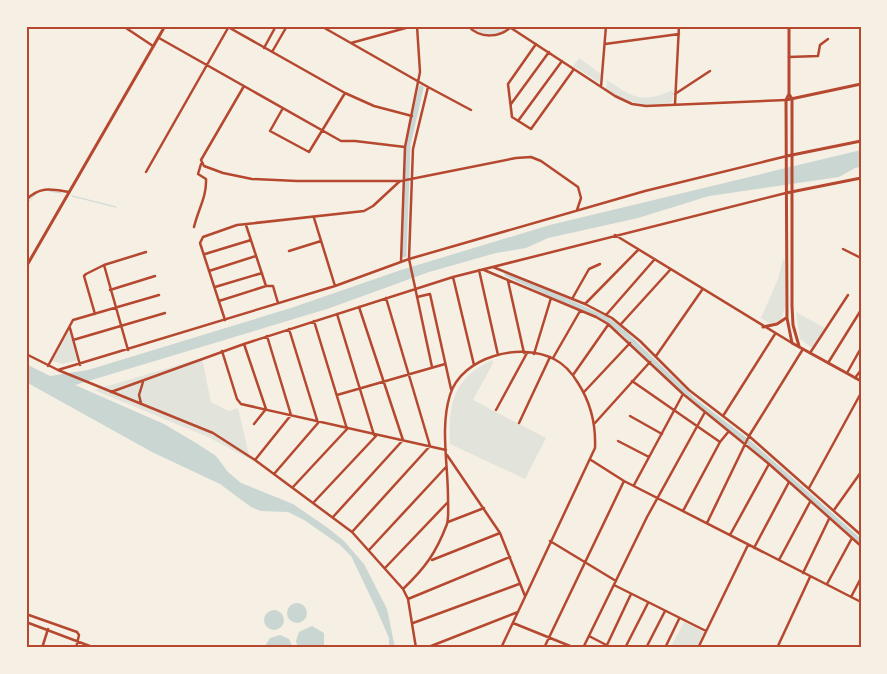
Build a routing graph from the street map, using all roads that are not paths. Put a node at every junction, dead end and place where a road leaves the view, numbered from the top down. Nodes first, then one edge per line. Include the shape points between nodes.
1 (123, 26) edge
2 (165, 26) edge
3 (276, 26) edge
4 (287, 26) edge
5 (321, 26) edge
6 (395, 26) edge
7 (413, 26) edge
8 (417, 26) edge
9 (468, 26) edge
10 (606, 26) edge
11 (679, 26) edge
12 (789, 26) edge
13 (229, 27) edge
14 (512, 27) edge
15 (397, 30) junction
16 (679, 34) junction
17 (159, 38) junction
18 (828, 39) dead end
19 (351, 43) junction
20 (537, 43) junction
21 (605, 44) junction
22 (154, 46) junction
23 (264, 48) junction
24 (272, 52) junction
25 (549, 52) junction
26 (789, 57) junction
27 (562, 61) junction
28 (206, 65) junction
29 (574, 69) junction
30 (710, 71) dead end
31 (419, 81) junction
32 (861, 84) edge
33 (244, 86) junction
34 (428, 86) junction
35 (601, 87) junction
36 (345, 93) junction
37 (675, 94) junction
38 (789, 94) junction
39 (792, 99) junction
40 (786, 100) junction
41 (675, 104) junction
42 (511, 106) junction
43 (283, 108) junction
44 (471, 110) dead end
45 (412, 116) junction
46 (518, 121) junction
47 (323, 131) junction
48 (861, 140) edge
49 (405, 147) junction
50 (792, 155) junction
51 (787, 156) junction
52 (201, 161) junction
53 (146, 172) dead end
54 (861, 178) edge
55 (411, 180) junction
56 (403, 181) junction
57 (792, 190) junction
58 (786, 191) junction
59 (69, 192) junction
60 (26, 200) edge
61 (577, 210) junction
62 (314, 218) junction
63 (246, 224) junction
64 (194, 226) dead end
65 (615, 235) junction
66 (251, 240) junction
67 (321, 241) junction
68 (843, 249) dead end
69 (638, 250) junction
70 (289, 251) dead end
71 (146, 252) dead end
72 (205, 254) junction
73 (256, 256) junction
74 (861, 258) edge
75 (409, 259) junction
76 (654, 260) junction
77 (401, 262) junction
78 (600, 264) dead end
79 (104, 266) junction
80 (492, 266) junction
81 (26, 267) edge
82 (481, 269) junction
83 (670, 270) junction
84 (209, 271) junction
85 (262, 273) junction
86 (155, 276) dead end
87 (453, 277) junction
88 (508, 280) junction
89 (266, 286) junction
90 (334, 286) junction
91 (214, 287) junction
92 (416, 289) junction
93 (702, 289) junction
94 (110, 290) junction
95 (848, 294) dead end
96 (159, 295) dead end
97 (418, 297) junction
98 (386, 298) junction
99 (551, 298) junction
100 (572, 299) junction
101 (220, 301) junction
102 (278, 304) junction
103 (585, 304) junction
104 (359, 307) junction
105 (115, 308) junction
106 (861, 310) edge
107 (580, 311) junction
108 (165, 313) dead end
109 (95, 314) junction
110 (337, 314) junction
111 (606, 315) junction
112 (787, 318) junction
113 (225, 320) junction
114 (314, 321) junction
115 (608, 324) junction
116 (620, 324) junction
117 (69, 326) junction
118 (121, 326) junction
119 (763, 327) junction
120 (289, 329) junction
121 (775, 334) junction
122 (266, 336) junction
123 (73, 340) junction
124 (630, 343) junction
125 (792, 343) junction
126 (244, 344) junction
127 (801, 348) junction
128 (861, 348) edge
129 (128, 350) junction
130 (222, 351) junction
131 (525, 353) junction
132 (810, 353) junction
133 (26, 354) edge
134 (534, 354) junction
135 (498, 355) junction
136 (656, 356) junction
137 (551, 358) junction
138 (650, 362) junction
139 (828, 363) junction
140 (445, 364) junction
141 (80, 365) junction
142 (474, 365) junction
143 (48, 366) junction
144 (432, 367) junction
145 (58, 370) junction
146 (861, 370) edge
147 (847, 373) junction
148 (408, 374) junction
149 (573, 375) junction
150 (856, 378) junction
151 (384, 380) junction
152 (143, 381) junction
153 (632, 381) junction
154 (861, 381) edge
155 (361, 388) junction
156 (452, 390) junction
157 (111, 392) junction
158 (584, 392) junction
159 (861, 393) edge
160 (683, 394) junction
161 (337, 395) junction
162 (141, 404) junction
163 (675, 409) junction
164 (266, 410) junction
165 (496, 410) dead end
166 (705, 412) junction
167 (291, 415) junction
168 (630, 416) dead end
169 (723, 416) junction
170 (519, 422) dead end
171 (318, 423) junction
172 (595, 423) junction
173 (254, 424) dead end
174 (698, 425) junction
175 (347, 429) junction
176 (729, 431) junction
177 (662, 434) junction
178 (376, 435) junction
179 (748, 437) junction
180 (403, 440) junction
181 (618, 441) dead end
182 (720, 442) junction
183 (746, 444) junction
184 (430, 446) junction
185 (446, 452) junction
186 (649, 458) junction
187 (255, 460) junction
188 (591, 460) junction
189 (769, 464) junction
190 (447, 466) junction
191 (861, 472) edge
192 (274, 474) junction
193 (624, 481) junction
194 (789, 482) junction
195 (634, 485) junction
196 (293, 487) junction
197 (809, 488) junction
198 (658, 498) junction
199 (448, 501) junction
200 (810, 501) junction
201 (314, 502) junction
202 (484, 508) junction
203 (834, 510) junction
204 (683, 511) junction
205 (333, 517) junction
206 (829, 519) junction
207 (448, 522) junction
208 (707, 523) junction
209 (352, 532) junction
210 (500, 533) junction
211 (730, 535) junction
212 (861, 535) edge
213 (852, 538) junction
214 (550, 541) junction
215 (748, 545) junction
216 (861, 546) edge
217 (754, 548) junction
218 (369, 550) junction
219 (510, 557) junction
220 (431, 560) junction
221 (779, 560) junction
222 (585, 563) junction
223 (385, 568) junction
224 (803, 573) junction
225 (810, 576) junction
226 (861, 578) edge
227 (616, 582) junction
228 (519, 584) junction
229 (827, 584) junction
230 (614, 585) junction
231 (403, 589) junction
232 (631, 594) junction
233 (525, 596) junction
234 (851, 597) junction
235 (408, 599) junction
236 (861, 602) edge
237 (648, 603) junction
238 (518, 612) junction
239 (664, 612) junction
240 (26, 614) edge
241 (679, 619) junction
242 (26, 622) edge
243 (413, 623) junction
244 (513, 623) junction
245 (48, 629) junction
246 (706, 631) junction
247 (589, 636) junction
248 (548, 637) junction
249 (79, 641) junction
250 (607, 645) junction
251 (42, 648) edge
252 (76, 648) edge
253 (95, 648) edge
254 (416, 648) edge
255 (426, 648) edge
256 (501, 648) edge
257 (544, 648) edge
258 (575, 648) edge
259 (583, 648) edge
260 (612, 648) edge
261 (625, 648) edge
262 (646, 648) edge
263 (665, 648) edge
264 (698, 648) edge
265 (777, 648) edge

1 - 22 street
2 - 17 main road
3 - 23 street
4 - 24 street
5 - 19 street
6 - 15 street
7 - 15 street
8 - 31 street
9 - 14 street via 477,34 490,36
10 - 21 street
11 - 16 street
12 - 26 main road
13 - 23 street
13 - 28 street
14 - 20 street
15 - 19 street
16 - 21 street
16 - 37 street
17 - 22 main road
17 - 28 street
18 - 26 street via 820,45 818,56
19 - 31 street
20 - 25 street
20 - 42 street via 508,84
21 - 35 street
22 - 59 main road
23 - 24 street
24 - 36 street
25 - 27 street
25 - 42 street
26 - 38 main road
27 - 29 street
27 - 46 street
28 - 33 street
28 - 53 street
29 - 35 street
29 - 46 street via 530,129
30 - 37 street
31 - 34 street
31 - 45 street
32 - 39 main road
33 - 43 street
33 - 52 street
34 - 44 street
34 - 55 street via 414,140
35 - 41 street via 622,100 638,105
36 - 45 street via 374,106
36 - 47 street
37 - 41 street
38 - 39 main road
38 - 40 main road
39 - 40 main road
39 - 50 main road
40 - 41 street
40 - 51 main road
42 - 46 street via 512,117
43 - 47 street
43 - 47 street via 270,130 273,134 309,152
45 - 49 street
47 - 49 street via 342,141
48 - 50 main road
49 - 56 street
50 - 51 main road
50 - 57 main road
51 - 58 main road
51 - 61 street
52 - 56 street via 204,166 223,173 252,178
52 - 64 street via 198,174 207,180
54 - 57 main road
55 - 56 street
55 - 61 street via 531,157 578,187
55 - 75 street
56 - 62 street via 368,210
56 - 77 street
57 - 58 main road
57 - 127 main road via 793,325
58 - 65 street
58 - 112 main road
59 - 60 street via 43,189
59 - 81 main road
61 - 75 street
62 - 63 street
62 - 67 street
63 - 66 street
63 - 72 street via 203,237 200,243
65 - 69 street
65 - 80 street
66 - 72 street
66 - 73 street
67 - 70 street
67 - 90 street
68 - 74 street
69 - 76 street
69 - 103 street
71 - 79 street
72 - 84 street
73 - 84 street
73 - 85 street
75 - 77 street
75 - 92 street
76 - 83 street
76 - 111 street
77 - 90 street
78 - 100 street via 589,269
79 - 94 street
79 - 109 street via 84,276
80 - 82 street
80 - 100 street
82 - 87 street
82 - 88 street
82 - 135 street
83 - 93 street
83 - 116 street
84 - 91 street
85 - 89 street
85 - 91 street
86 - 94 street
87 - 92 street
87 - 142 street
88 - 99 street
88 - 131 street
89 - 101 street
89 - 102 street via 272,286
90 - 102 street
91 - 101 street
92 - 97 street
92 - 98 street
93 - 119 street
93 - 136 street
94 - 105 street
95 - 132 street
96 - 105 street
97 - 140 street via 430,294
97 - 144 street
98 - 104 street
98 - 148 street
99 - 107 street
99 - 134 street
100 - 103 street
101 - 113 street
102 - 113 street
103 - 111 street
104 - 110 street
104 - 151 street
105 - 109 street
105 - 118 street
106 - 139 street
107 - 115 street
107 - 137 street
108 - 118 street
109 - 117 street via 73,320
110 - 114 street
110 - 155 street
111 - 116 street
112 - 119 main road
112 - 125 main road
113 - 129 street
114 - 120 street
114 - 161 street
115 - 124 street
115 - 149 street
116 - 136 street
117 - 123 street
117 - 143 street
118 - 123 street
118 - 129 street
119 - 121 street
120 - 122 street
120 - 171 street
121 - 125 street
121 - 169 street
122 - 126 street
122 - 167 street
123 - 141 street
124 - 138 street
124 - 158 street
125 - 127 main road
126 - 130 street
126 - 164 street
127 - 132 main road
127 - 179 street
128 - 147 street
129 - 141 street
130 - 152 street
130 - 164 street via 238,402
131 - 134 street
131 - 135 street
131 - 165 street
132 - 139 main road
133 - 143 street
134 - 137 street
135 - 142 street
136 - 169 street via 675,377
137 - 149 street
137 - 170 street
138 - 153 street
138 - 160 street
139 - 147 main road
140 - 144 street
140 - 156 street
141 - 145 street
142 - 156 street
143 - 145 street
144 - 148 street
145 - 157 street
146 - 150 street
147 - 150 main road
148 - 151 street
148 - 184 street
149 - 158 street
150 - 154 main road
151 - 155 street
151 - 180 street
152 - 157 street
152 - 162 street via 139,395
153 - 163 street
153 - 172 street
155 - 161 street
155 - 178 street
156 - 185 street
157 - 162 street
158 - 172 street
159 - 197 street
160 - 163 street
160 - 166 street
161 - 175 street
162 - 187 street via 213,433
163 - 174 street
163 - 177 street
164 - 167 street
164 - 173 street
166 - 174 street
166 - 176 street
167 - 171 street
167 - 187 street
168 - 177 street
169 - 179 street
171 - 175 street
171 - 192 street
172 - 188 street via 595,448
174 - 182 street
174 - 198 street
175 - 178 street
175 - 196 street
176 - 182 street
176 - 183 street
177 - 186 street
178 - 180 street
178 - 201 street
179 - 183 street
179 - 197 street
180 - 184 street
180 - 205 street
181 - 186 street
182 - 204 street
183 - 189 street
183 - 208 street
184 - 185 street
184 - 209 street
185 - 190 street
185 - 202 street
186 - 195 street
187 - 192 street
188 - 193 street
188 - 214 street
189 - 194 street
189 - 211 street
190 - 199 street
190 - 218 street
191 - 203 street
192 - 196 street
193 - 195 street
193 - 222 street
194 - 200 street
194 - 217 street
195 - 198 street
196 - 201 street
197 - 203 street
198 - 204 street
198 - 227 street
199 - 207 street
199 - 223 street
200 - 206 street
200 - 221 street
201 - 205 street
202 - 207 street
202 - 210 street
203 - 212 street
204 - 208 street
205 - 209 street
206 - 213 street
206 - 224 street
207 - 220 street
208 - 211 street
209 - 218 street
210 - 219 street
210 - 220 street
211 - 215 street
213 - 216 street
213 - 229 street
214 - 222 street
214 - 233 street
215 - 217 street
215 - 246 street
217 - 221 street
218 - 223 street
219 - 228 street
219 - 235 street
220 - 231 street
221 - 224 street
222 - 227 street
222 - 248 street
223 - 231 street
224 - 225 street
225 - 229 street
225 - 265 street
226 - 234 street
227 - 230 street
228 - 233 street
228 - 243 street
229 - 234 street
230 - 232 street
230 - 247 street
231 - 235 street
232 - 237 street
232 - 250 street
233 - 238 street
234 - 236 street
235 - 243 street
237 - 239 street
237 - 261 street
238 - 244 street
238 - 255 street
239 - 241 street
239 - 262 street
240 - 249 street via 77,632
241 - 246 street
241 - 263 street
242 - 245 street
243 - 254 street
244 - 248 street
244 - 256 street
245 - 249 street
245 - 251 street
246 - 264 street
247 - 250 street
247 - 259 street
248 - 257 street
248 - 258 street
249 - 252 street
249 - 253 street
250 - 260 street

